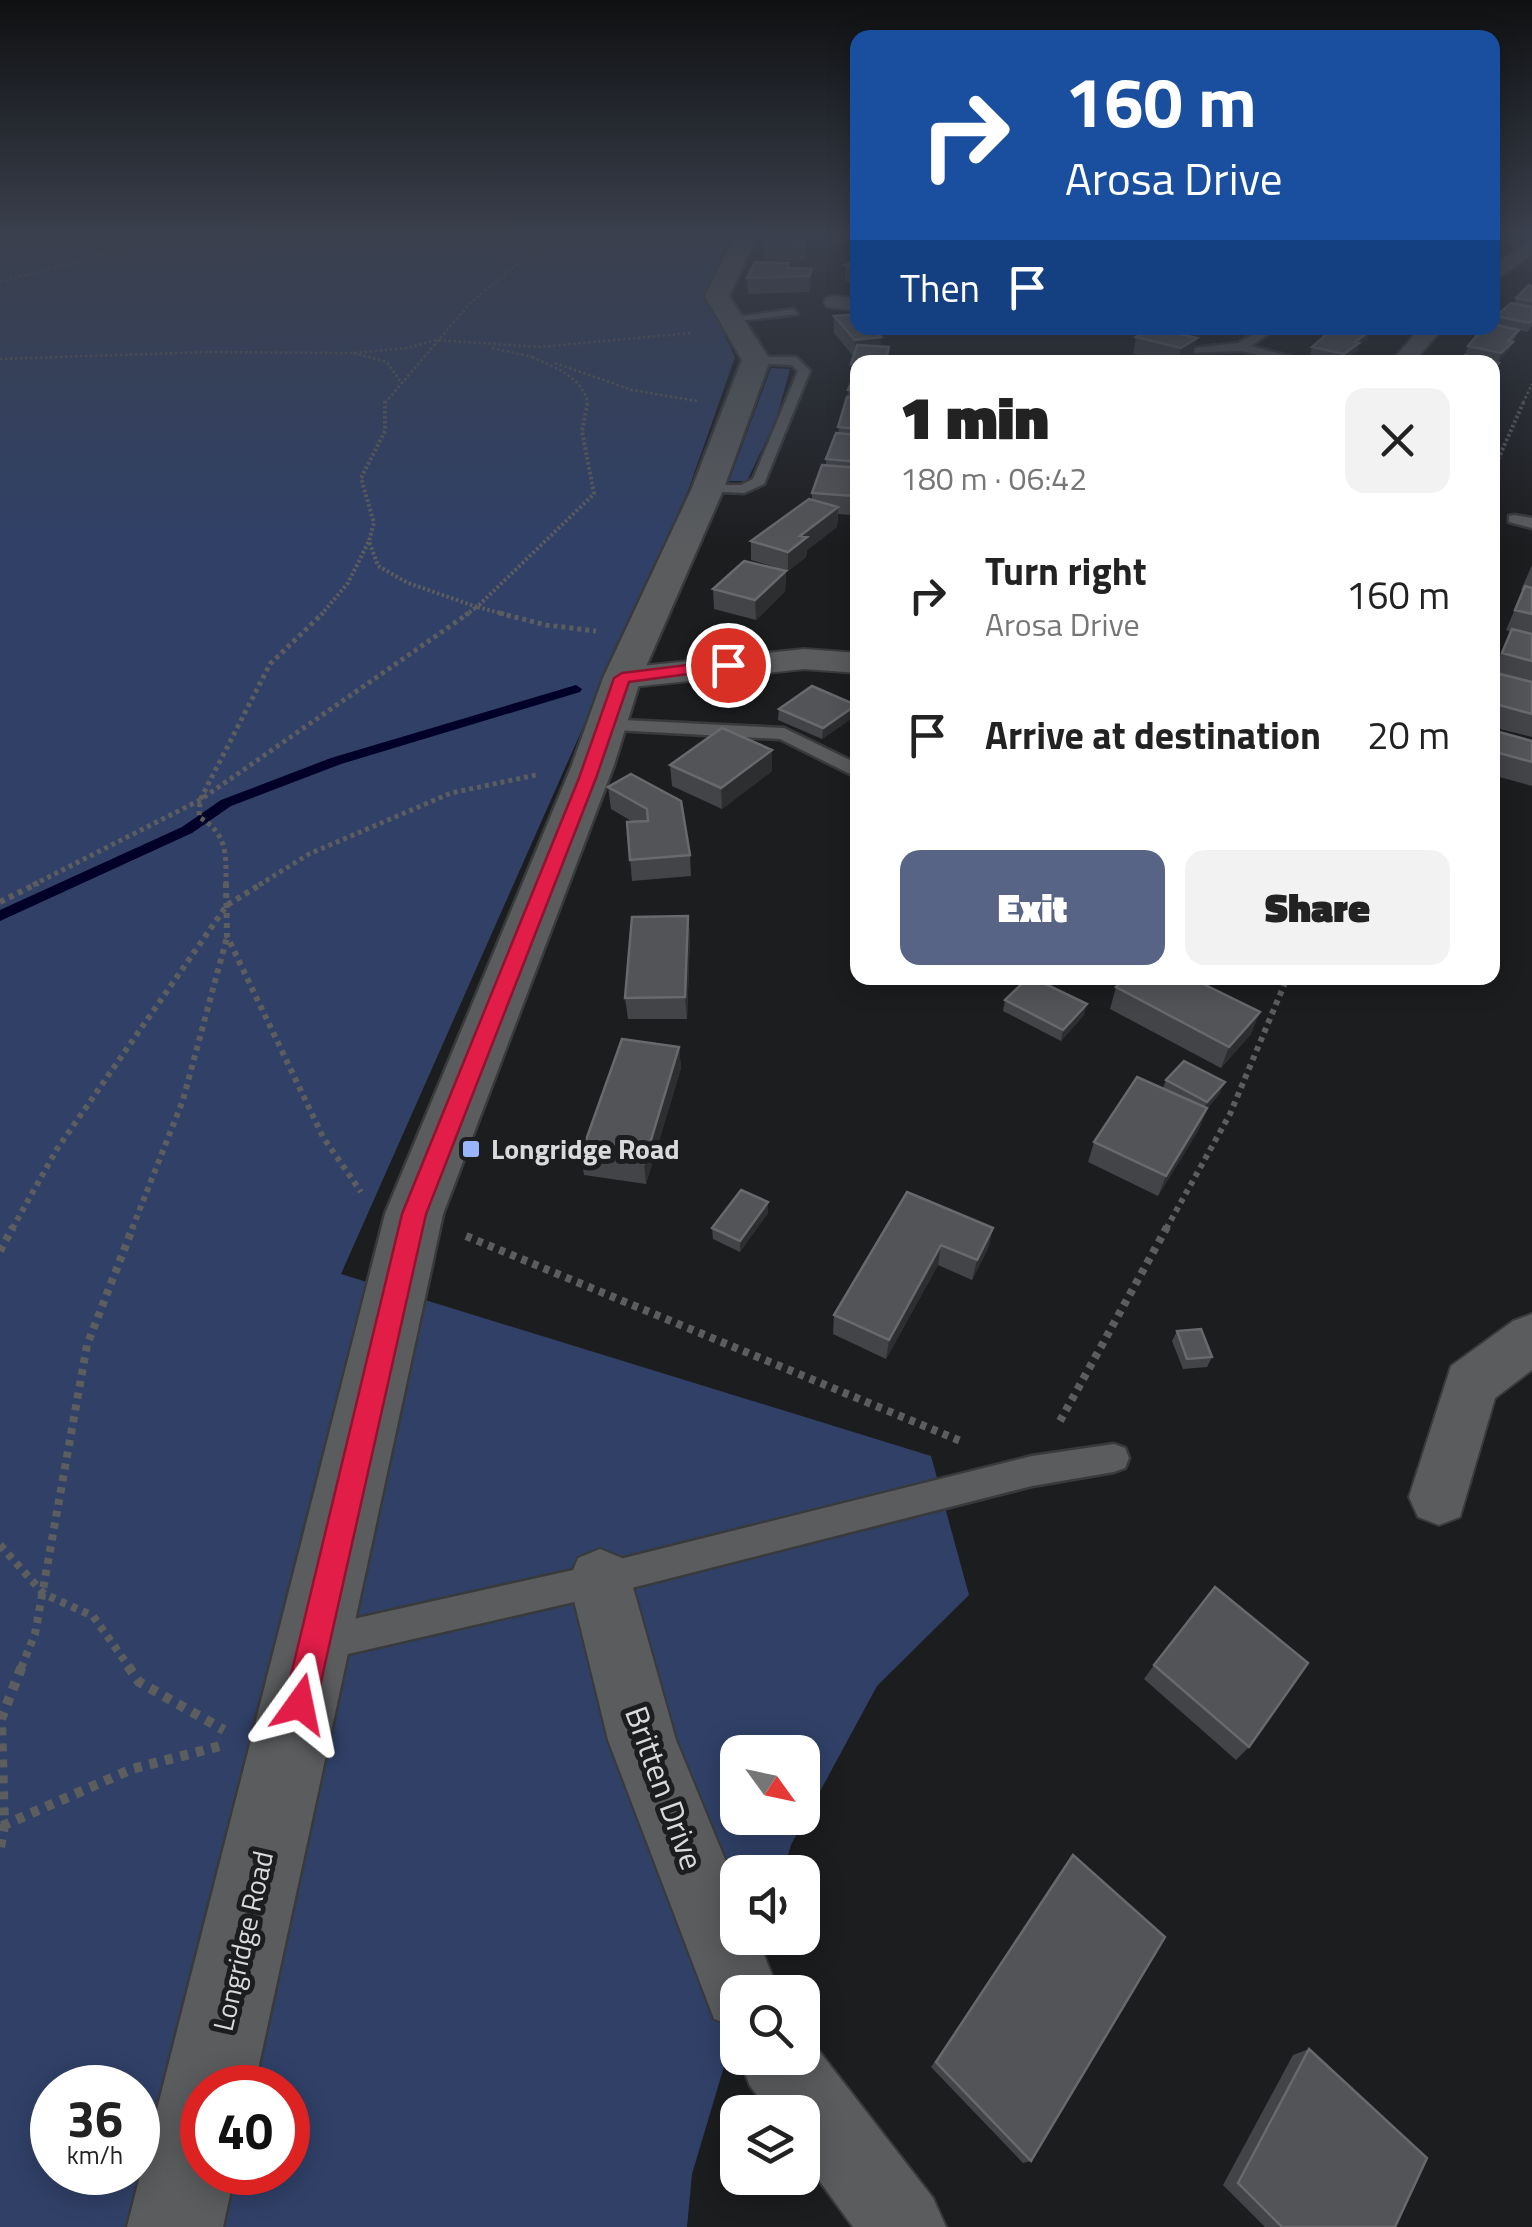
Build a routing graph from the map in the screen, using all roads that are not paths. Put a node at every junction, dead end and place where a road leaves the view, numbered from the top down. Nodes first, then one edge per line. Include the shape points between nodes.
1 (743, 340) edge
2 (1253, 340) edge
3 (1242, 347) junction
4 (1190, 349) edge
5 (1275, 355) edge
6 (756, 360) junction
7 (708, 488) junction
8 (1514, 519) dead end
9 (1532, 523) edge
10 (850, 661) edge
11 (613, 704) junction
12 (850, 768) edge
13 (1532, 1338) edge
14 (1114, 1458) dead end
15 (1439, 1497) dead end
16 (600, 1580) junction
17 (312, 1646) junction
18 (735, 1975) edge
19 (213, 2065) edge
20 (791, 2075) edge
21 (183, 2195) edge
22 (175, 2227) edge
23 (904, 2227) edge

1 - 6 street
2 - 3 lane
3 - 4 lane
3 - 5 lane
6 - 7 street, Longridge Road
6 - 7 lane via 796,361 804,371 759,481 744,489
7 - 11 street, Longridge Road
8 - 9 lane
10 - 11 street via 804,658
11 - 12 lane via 784,734
11 - 17 street, Longridge Road via 414,1214
13 - 15 street via 1471,1384
14 - 16 lane via 1032,1471
16 - 17 lane
16 - 18 street, Britten Drive via 642,1740
17 - 19 street, Longridge Road
20 - 23 street
21 - 22 street

